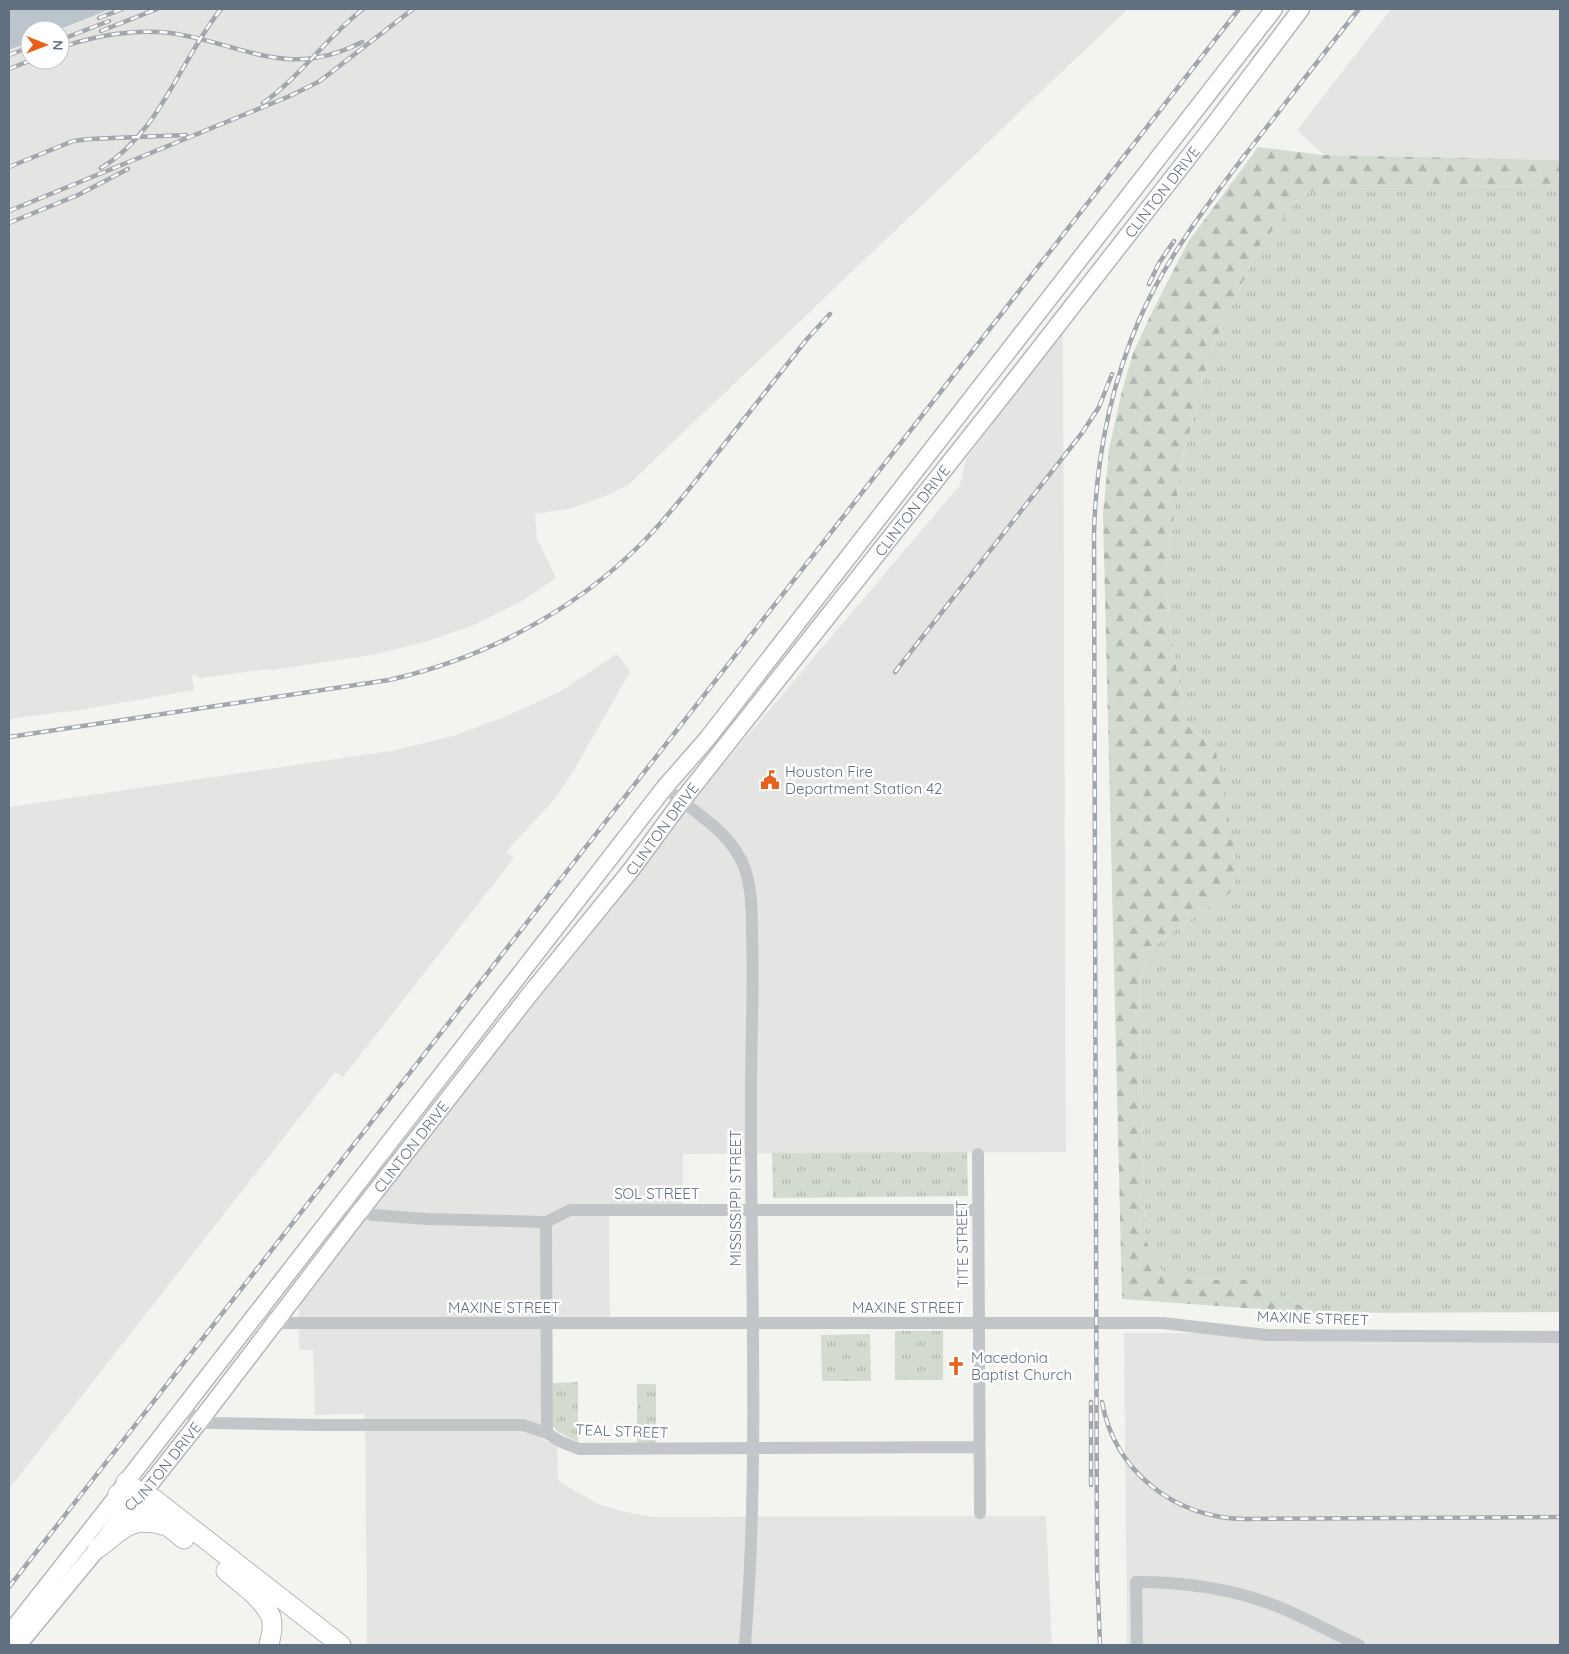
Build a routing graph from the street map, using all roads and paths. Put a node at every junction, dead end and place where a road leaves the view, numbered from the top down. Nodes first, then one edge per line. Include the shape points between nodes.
1 (1274, 9) edge
2 (1301, 9) edge
3 (1194, 113) junction
4 (1212, 127) junction
5 (1096, 238) junction
6 (1113, 254) junction
7 (990, 375) junction
8 (1007, 390) junction
9 (916, 471) junction
10 (932, 485) junction
11 (665, 787) junction
12 (681, 802) junction
13 (978, 1154) dead end
14 (342, 1203) junction
15 (361, 1210) junction
16 (752, 1210) junction
17 (978, 1210) junction
18 (546, 1222) junction
19 (261, 1310) junction
20 (274, 1322) junction
21 (752, 1323) junction
22 (979, 1323) junction
23 (547, 1324) junction
24 (1560, 1337) edge
25 (184, 1408) junction
26 (199, 1422) junction
27 (547, 1433) junction
28 (980, 1447) junction
29 (752, 1448) junction
30 (129, 1493) junction
31 (980, 1513) dead end
32 (169, 1527) junction
33 (98, 1548) junction
34 (16, 1636) edge
35 (269, 1645) edge
36 (341, 1645) edge
37 (745, 1645) edge
38 (1137, 1645) edge
39 (1358, 1645) edge

1 - 3 main road, CLINTON DRIVE
2 - 4 main road, CLINTON DRIVE
3 - 4 main road
3 - 5 main road, CLINTON DRIVE
4 - 6 main road, CLINTON DRIVE
5 - 6 main road
5 - 7 main road, CLINTON DRIVE
6 - 8 main road, CLINTON DRIVE
7 - 8 main road
7 - 9 main road, CLINTON DRIVE
8 - 10 main road, CLINTON DRIVE
9 - 10 main road
9 - 11 main road, CLINTON DRIVE via 707,739
10 - 12 main road, CLINTON DRIVE
11 - 12 street, MISSISSIPPI STREET
11 - 14 main road, CLINTON DRIVE
12 - 15 main road, CLINTON DRIVE via 631,870
12 - 16 street, MISSISSIPPI STREET via 730,840 750,889 754,978
13 - 17 street, TITE STREET
14 - 15 street, SOL STREET
14 - 19 main road, CLINTON DRIVE
15 - 18 street, SOL STREET via 372,1215 428,1219
15 - 20 main road, CLINTON DRIVE
16 - 17 street, SOL STREET
16 - 18 street, SOL STREET via 570,1210
16 - 21 street, MISSISSIPPI STREET
17 - 22 street, TITE STREET
18 - 23 street
19 - 20 street
19 - 25 main road, CLINTON DRIVE
20 - 23 street, MAXINE STREET
20 - 26 main road, CLINTON DRIVE
21 - 22 street, MAXINE STREET
21 - 23 street, MAXINE STREET
21 - 29 street, MISSISSIPPI STREET
22 - 24 street, MAXINE STREET via 1163,1322 1266,1335
22 - 28 street, TITE STREET
23 - 27 street
25 - 26 street
25 - 30 main road, CLINTON DRIVE
26 - 27 street, TEAL STREET via 523,1425
26 - 30 main road, CLINTON DRIVE
27 - 29 street, TEAL STREET via 578,1449
28 - 29 street, TEAL STREET
28 - 31 street, TITE STREET
29 - 37 street, MISSISSIPPI STREET via 750,1589
30 - 32 highway
30 - 33 main road, CLINTON DRIVE
30 - 34 main road, CLINTON DRIVE
30 - 36 highway via 154,1499
32 - 33 highway via 148,1521 132,1524
32 - 35 highway via 254,1594 271,1616
33 - 34 main road, CLINTON DRIVE
38 - 39 street via 1136,1582 1197,1585 1257,1599

